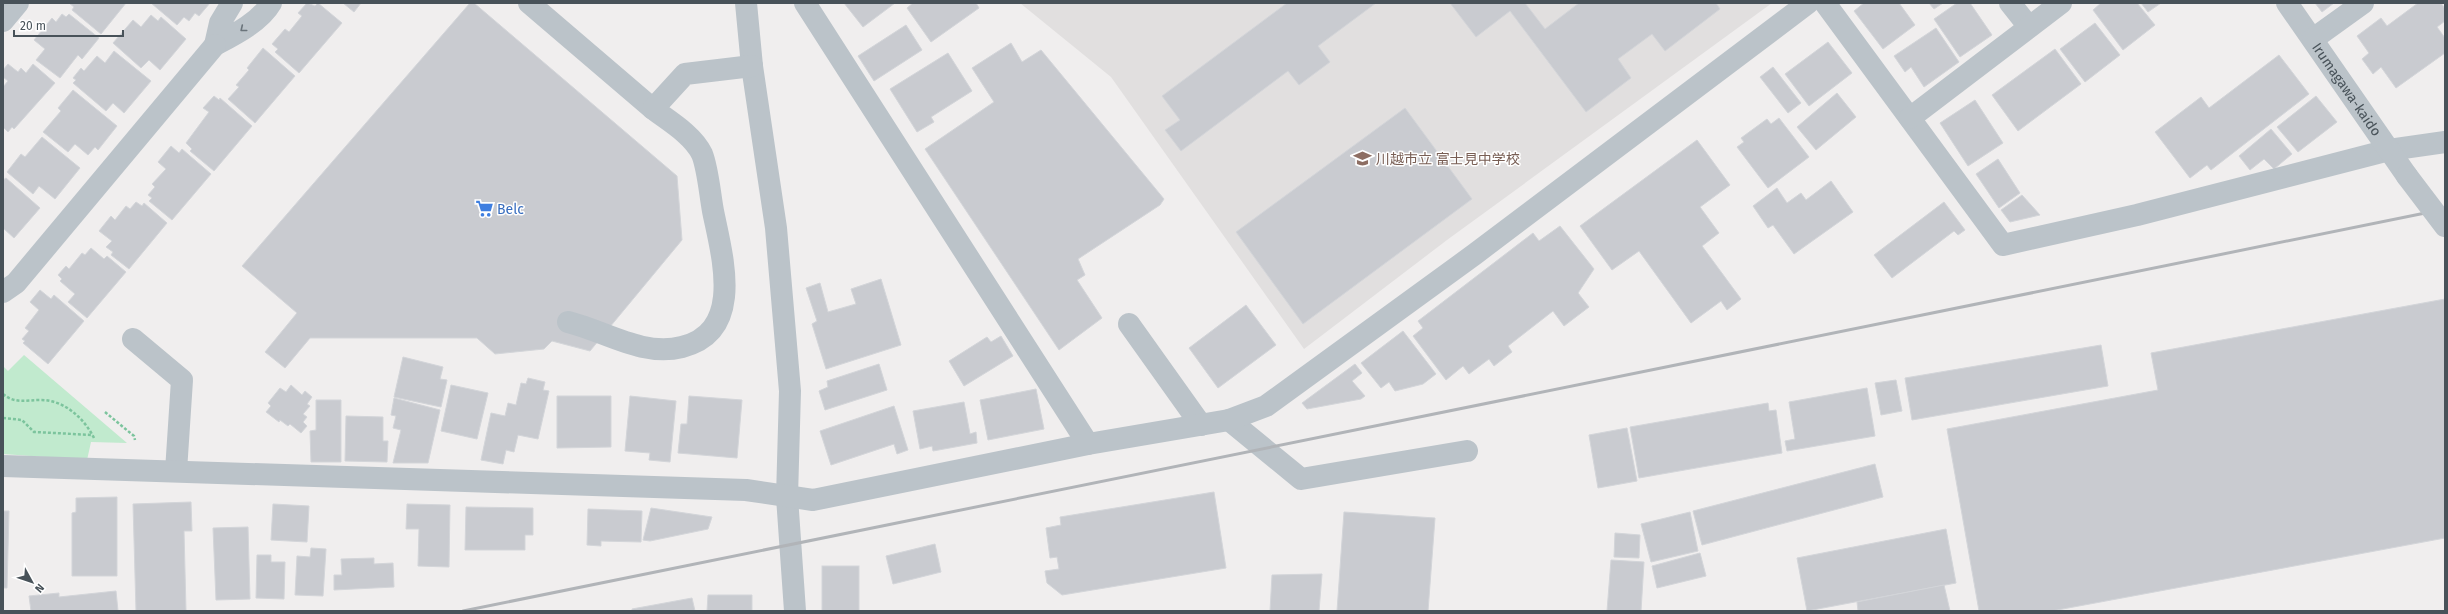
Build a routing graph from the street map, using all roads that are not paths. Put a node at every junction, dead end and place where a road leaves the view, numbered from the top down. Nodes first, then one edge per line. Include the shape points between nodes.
1 (18, 3) edge
2 (232, 3) edge
3 (271, 3) edge
4 (529, 3) edge
5 (746, 3) edge
6 (805, 3) edge
7 (1808, 3) edge
8 (1825, 3) edge
9 (2010, 3) edge
10 (2061, 3) edge
11 (2287, 3) edge
12 (2363, 3) edge
13 (3, 21) edge
14 (2029, 27) junction
15 (2313, 39) junction
16 (215, 45) junction
17 (752, 66) junction
18 (653, 109) junction
19 (1910, 118) junction
20 (2445, 142) edge
21 (2389, 150) junction
22 (2445, 226) edge
23 (3, 292) edge
24 (568, 322) dead end
25 (1129, 324) dead end
26 (134, 339) dead end
27 (1229, 420) junction
28 (1201, 424) junction
29 (1088, 444) junction
30 (1467, 451) dead end
31 (3, 466) edge
32 (176, 471) junction
33 (787, 497) junction
34 (795, 611) edge

1 - 13 street
2 - 16 street via 220,23
3 -> 16 street via 268,9 238,33
4 - 18 street
5 - 17 street
6 - 29 street
7 - 27 street via 1475,254 1266,406
8 - 19 street
9 - 14 street
10 - 14 street
11 - 15 street, Irumagawa-kaido
12 - 15 street
14 - 19 street
15 - 21 street, Irumagawa-kaido
16 - 23 street via 16,284
17 - 18 street via 685,74
17 - 33 street via 776,228 790,391
18 - 24 street via 687,136 702,154 726,276 723,309 709,334 682,347 658,349 631,344 590,327
19 - 21 street via 2004,245 2137,215
20 - 21 street
21 - 22 street, Irumagawa-kaido, bridge
25 - 28 street
26 - 32 street via 182,380
27 - 28 street
27 - 30 street via 1261,449 1301,479
28 - 29 street
29 - 33 street via 813,500
31 - 32 street
32 - 33 street via 746,490
33 - 34 street

